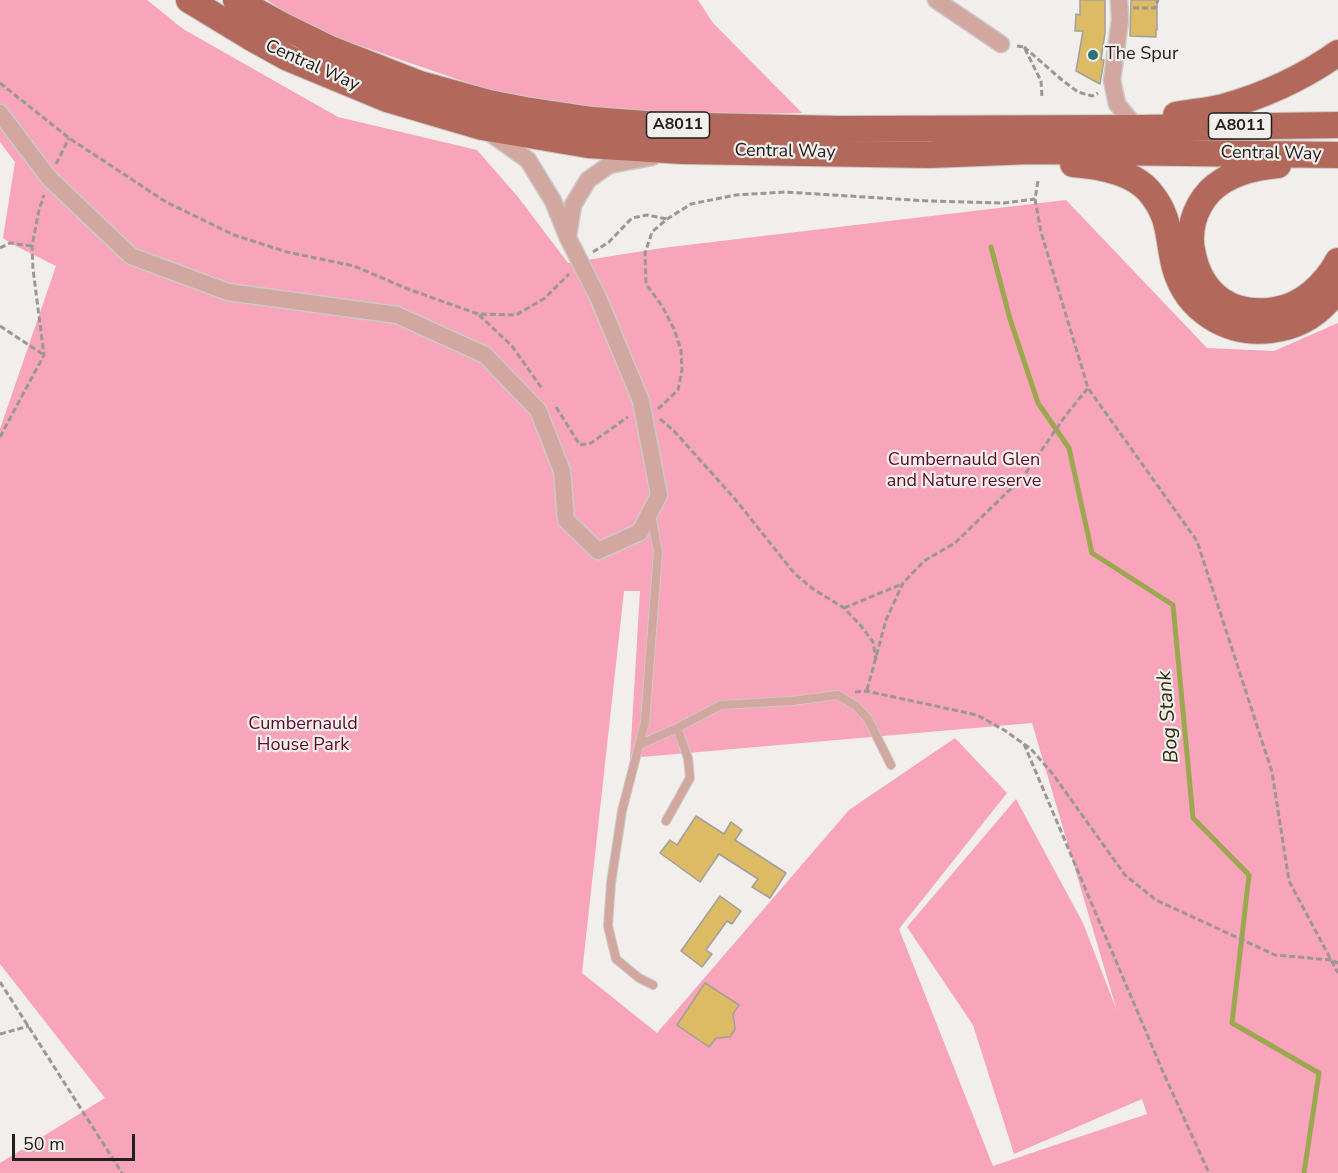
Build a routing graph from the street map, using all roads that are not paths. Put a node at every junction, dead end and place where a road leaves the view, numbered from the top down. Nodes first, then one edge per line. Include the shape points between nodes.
1 (189, 0) edge
2 (236, 0) edge
3 (936, 0) edge
4 (1124, 4) edge
5 (1001, 44) road end
6 (1338, 53) edge
7 (0, 112) edge
8 (1338, 125) edge
9 (482, 127) junction
10 (1140, 128) junction
11 (682, 151) junction
12 (930, 155) junction
13 (1337, 161) edge
14 (568, 238) junction
15 (1338, 261) edge
16 (1338, 288) edge
17 (650, 512) junction
18 (676, 728) junction
19 (639, 745) junction
20 (891, 765) dead end
21 (666, 821) dead end
22 (653, 985) dead end

1 - 9 main road, Central Way / A8011 via 288,58 387,99
2 - 10 main road, Central Way / A8011 via 328,48 420,84 558,116 660,125 839,129
3 - 5 street
4 - 10 street via 1112,80 1117,104
6 - 10 main road via 1256,96 1172,116
7 - 17 street via 49,178 131,256 228,292 397,315 485,355 538,410 562,471 566,520 598,551 640,532
8 - 10 main road, Central Way / A8011
9 - 11 main road, Central Way / A8011 via 588,145
9 - 14 street via 528,160 553,201
11 - 12 main road, Central Way / A8011
11 - 14 street via 609,165 588,180 573,205
12 - 13 main road, Central Way / A8011 via 1031,151
12 - 16 main road via 1085,165 1130,177 1159,205 1168,229 1174,266 1184,289 1215,319 1235,328 1257,331 1296,325 1327,303
13 - 15 main road via 1277,165 1232,177 1216,186 1202,203 1192,224 1191,241 1197,272 1209,291 1235,307 1255,312 1284,308 1308,296
14 - 17 street via 598,297 641,401 659,495
17 - 19 lane via 658,552 645,722
18 - 19 lane
18 - 20 lane via 721,705 838,695 868,719
18 - 21 lane via 688,758 690,778
19 - 22 lane via 622,811 608,926 616,959

